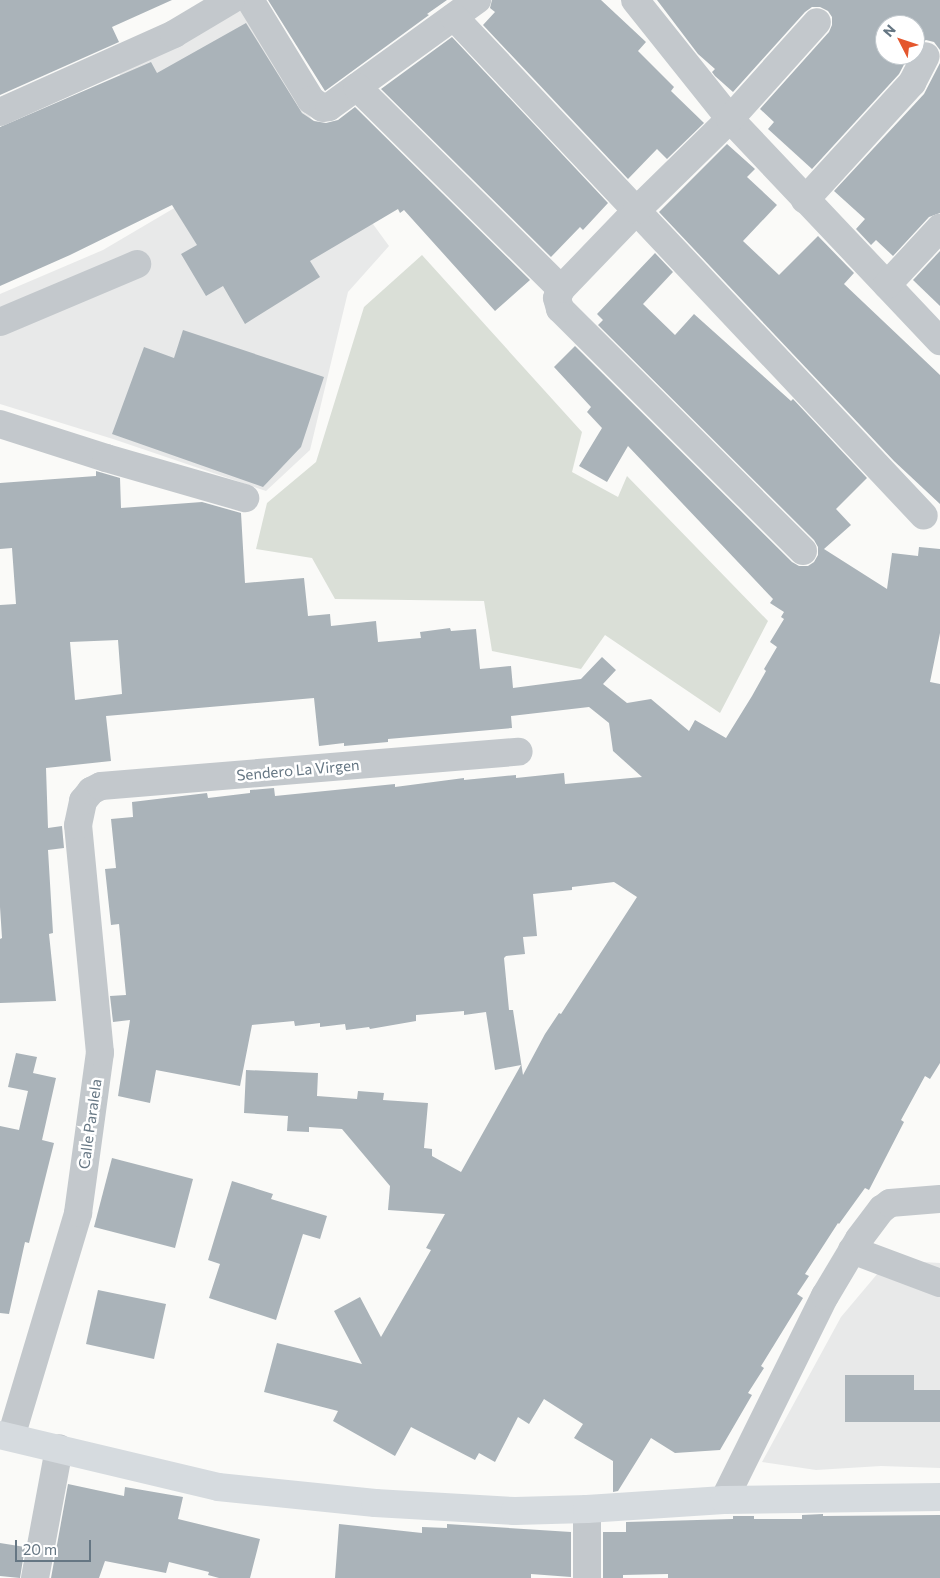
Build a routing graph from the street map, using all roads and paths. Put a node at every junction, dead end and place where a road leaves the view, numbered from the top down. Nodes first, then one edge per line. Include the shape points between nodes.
1 (231, 0) edge
2 (250, 0) edge
3 (477, 0) edge
4 (635, 0) edge
5 (454, 17) junction
6 (817, 22) dead end
7 (926, 56) dead end
8 (357, 86) junction
9 (0, 112) edge
10 (730, 119) junction
11 (805, 200) junction
12 (637, 210) junction
13 (940, 228) edge
14 (137, 264) dead end
15 (887, 286) junction
16 (561, 289) junction
17 (0, 322) edge
18 (940, 340) edge
19 (0, 424) edge
20 (245, 498) dead end
21 (924, 516) dead end
22 (803, 551) dead end
23 (519, 752) dead end
24 (82, 801) joint
25 (940, 1198) edge
26 (852, 1250) junction
27 (940, 1283) edge
28 (5, 1436) edge
29 (59, 1448) junction
30 (940, 1497) edge
31 (724, 1500) junction
32 (587, 1509) junction
33 (35, 1578) edge
34 (587, 1578) edge

1 - 9 street via 174,34
2 - 8 street via 317,106 329,107
3 - 5 street
4 - 10 street
5 - 8 street
5 - 12 street
6 - 10 street
7 - 11 street via 912,84
8 - 16 street
10 - 11 street
10 - 12 street
11 - 15 street
12 - 16 street
12 - 21 street
13 - 15 street
14 - 17 street
15 - 18 street
16 - 22 street via 557,298 560,310
19 - 20 street
23 - 24 street, Sendero La Virgen via 102,786 91,791
24 - 28 street, Calle Paralela via 78,825 100,1053 78,1213
25 - 26 street via 890,1204 882,1209
26 - 27 street
26 - 31 street via 825,1296
28 - 29 main road
29 - 32 main road via 218,1487 375,1503 515,1511
29 - 33 street
30 - 31 main road
31 - 32 main road
32 - 34 street

